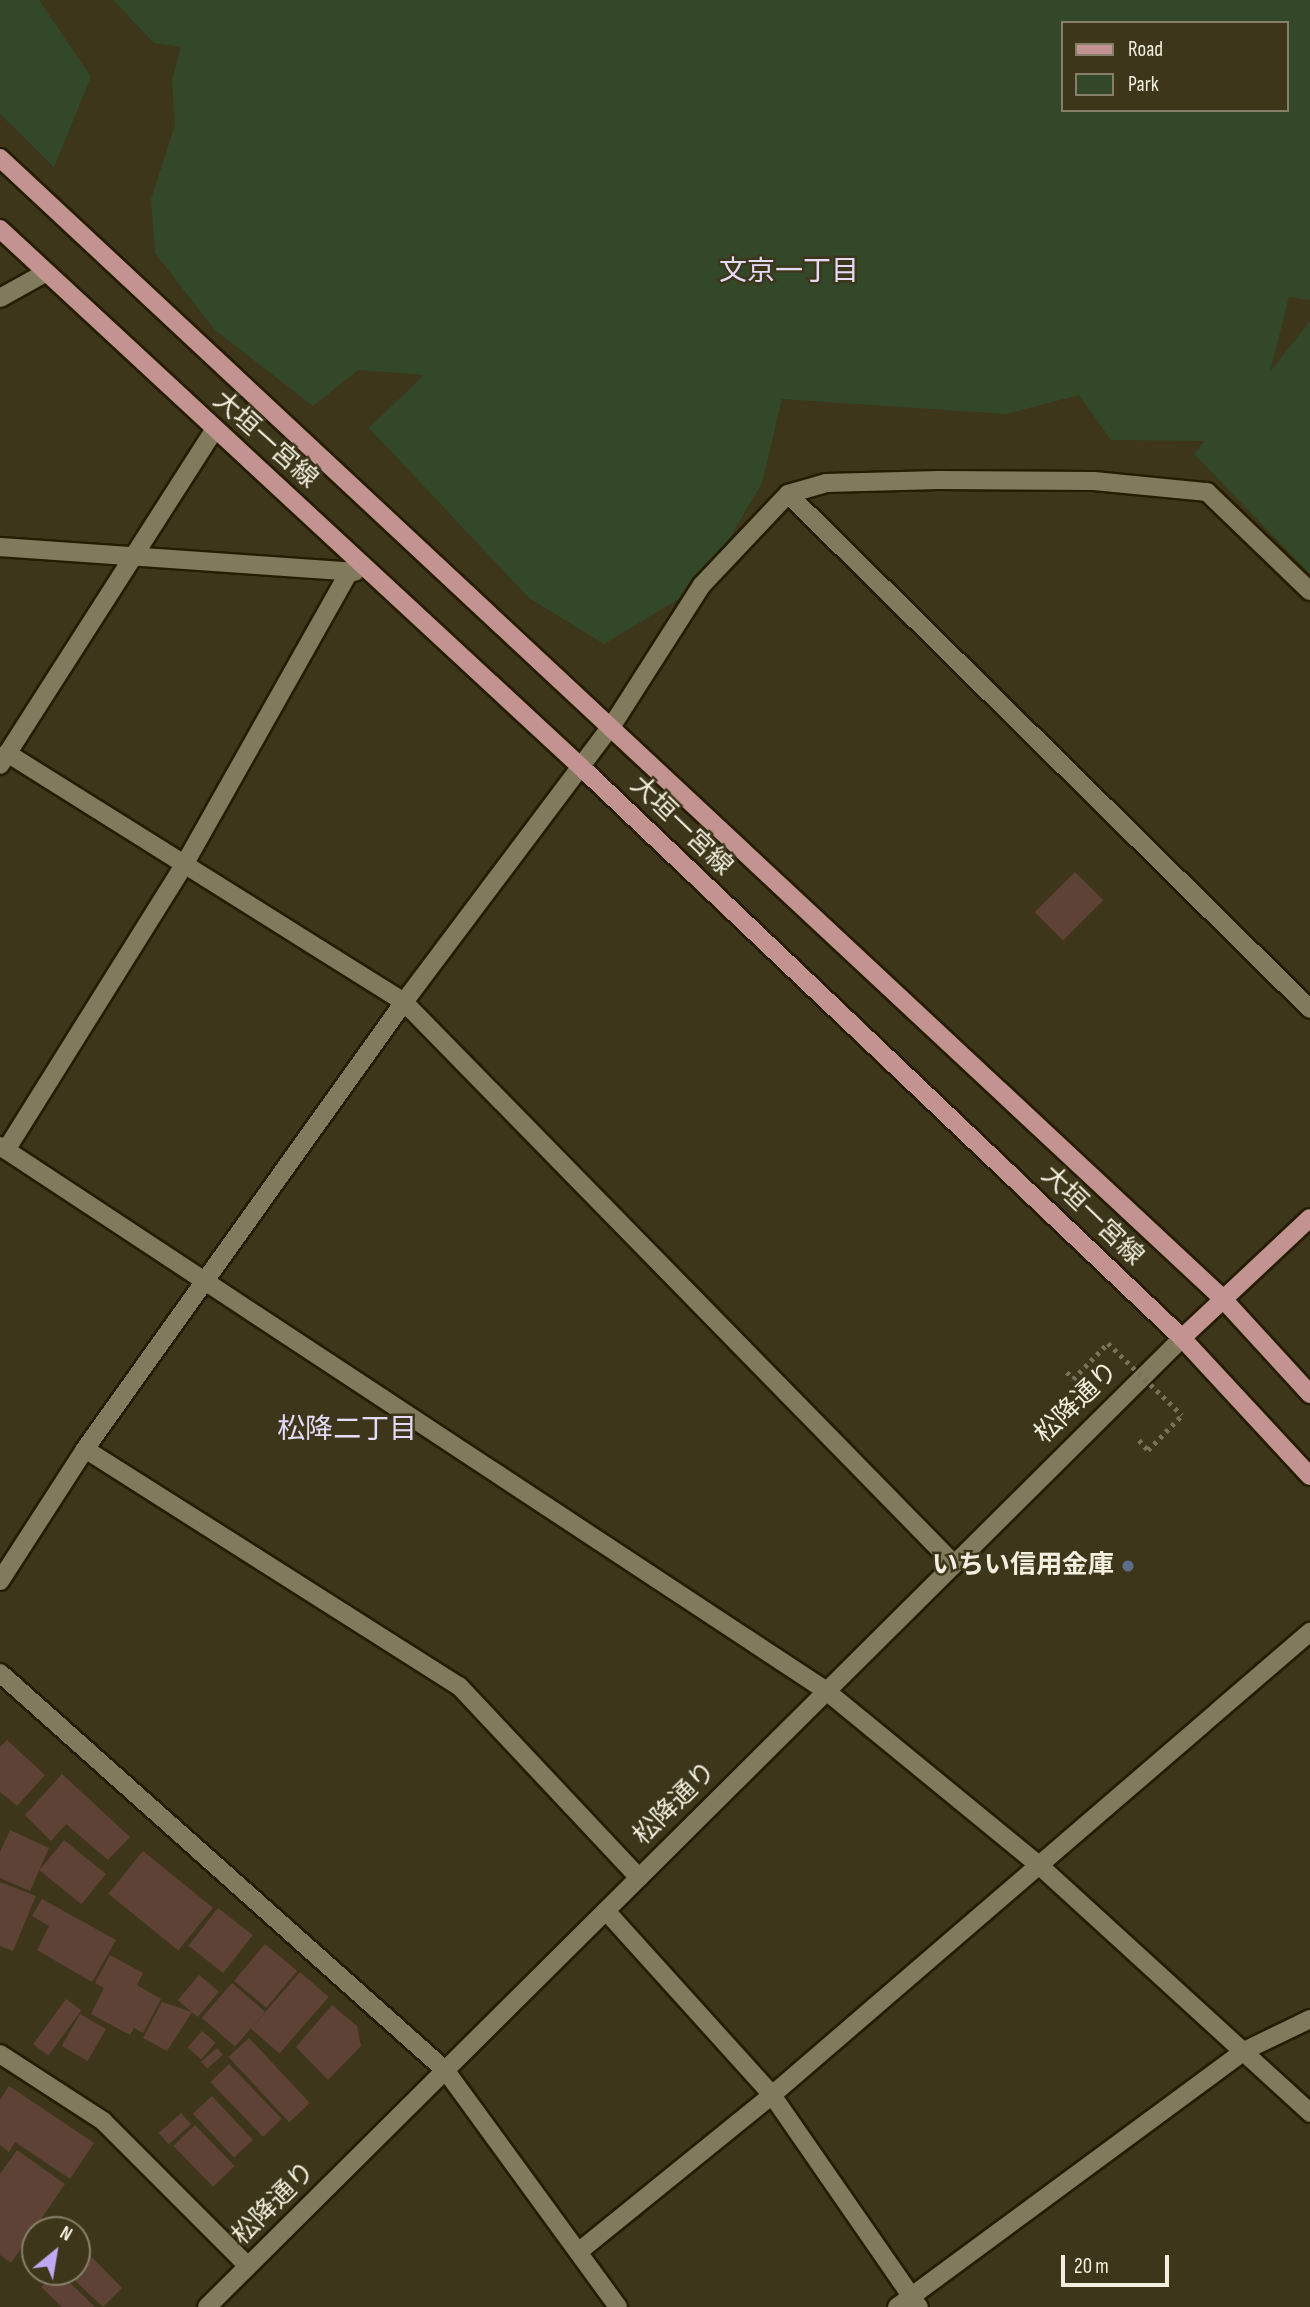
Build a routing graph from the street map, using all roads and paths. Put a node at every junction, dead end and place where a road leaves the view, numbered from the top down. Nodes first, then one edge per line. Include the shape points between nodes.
1 (0, 158) edge
2 (0, 229) edge
3 (46, 273) junction
4 (0, 298) edge
5 (214, 430) junction
6 (788, 494) junction
7 (0, 547) edge
8 (130, 556) junction
9 (366, 567) junction
10 (347, 576) junction
11 (1310, 591) edge
12 (613, 724) junction
13 (3, 759) edge
14 (581, 767) junction
15 (184, 865) junction
16 (404, 1002) junction
17 (1310, 1009) edge
18 (3, 1148) edge
19 (1310, 1218) edge
20 (206, 1278) junction
21 (1223, 1300) junction
22 (1182, 1338) junction
23 (1067, 1373) dead end
24 (1310, 1394) edge
25 (1139, 1440) dead end
26 (85, 1449) junction
27 (1310, 1476) edge
28 (952, 1562) junction
29 (0, 1581) edge
30 (1310, 1632) edge
31 (0, 1672) edge
32 (825, 1690) junction
33 (1041, 1867) junction
34 (639, 1878) junction
35 (606, 1911) junction
36 (1310, 2019) edge
37 (1246, 2050) junction
38 (0, 2054) edge
39 (446, 2071) junction
40 (772, 2095) junction
41 (1310, 2113) edge
42 (582, 2249) junction
43 (248, 2266) junction
44 (910, 2304) edge
45 (207, 2307) edge
46 (618, 2307) edge

1 - 12 main road, 大垣一宮線
2 - 3 main road, 大垣一宮線
3 - 4 street
3 - 5 main road, 大垣一宮線
5 - 8 street
5 - 9 main road, 大垣一宮線
6 - 11 street via 826,483 939,480 1094,481 1207,492
6 - 12 street via 702,585
6 - 17 street
7 - 8 street
8 - 10 street
8 - 13 street
9 - 10 street
9 - 14 main road, 大垣一宮線
10 - 15 street
12 - 14 street
12 - 21 main road, 大垣一宮線
13 - 15 street
14 - 16 street
14 - 22 main road, 大垣一宮線
15 - 16 street
15 - 18 street
16 - 20 street
16 - 28 street
18 - 20 street
19 - 21 main road
20 - 26 street
20 - 32 street
21 - 22 main road
21 - 24 main road, 大垣一宮線
22 - 27 main road, 大垣一宮線
22 - 28 street, 松降通り
23 - 25 path, bridge via 1073,1379 1108,1343 1182,1415 1148,1450
26 - 29 street
26 - 34 street via 459,1686
28 - 32 street, 松降通り
30 - 33 street
31 - 39 street
32 - 33 street
32 - 34 street, 松降通り
33 - 37 street
33 - 40 street
34 - 35 street, 松降通り
35 - 39 street, 松降通り
35 - 40 street
36 - 37 street
37 - 41 street
37 - 44 street
38 - 43 street via 103,2121
39 - 42 street
39 - 43 street, 松降通り
40 - 42 street
40 - 44 street
42 - 46 street
43 - 45 street, 松降通り

